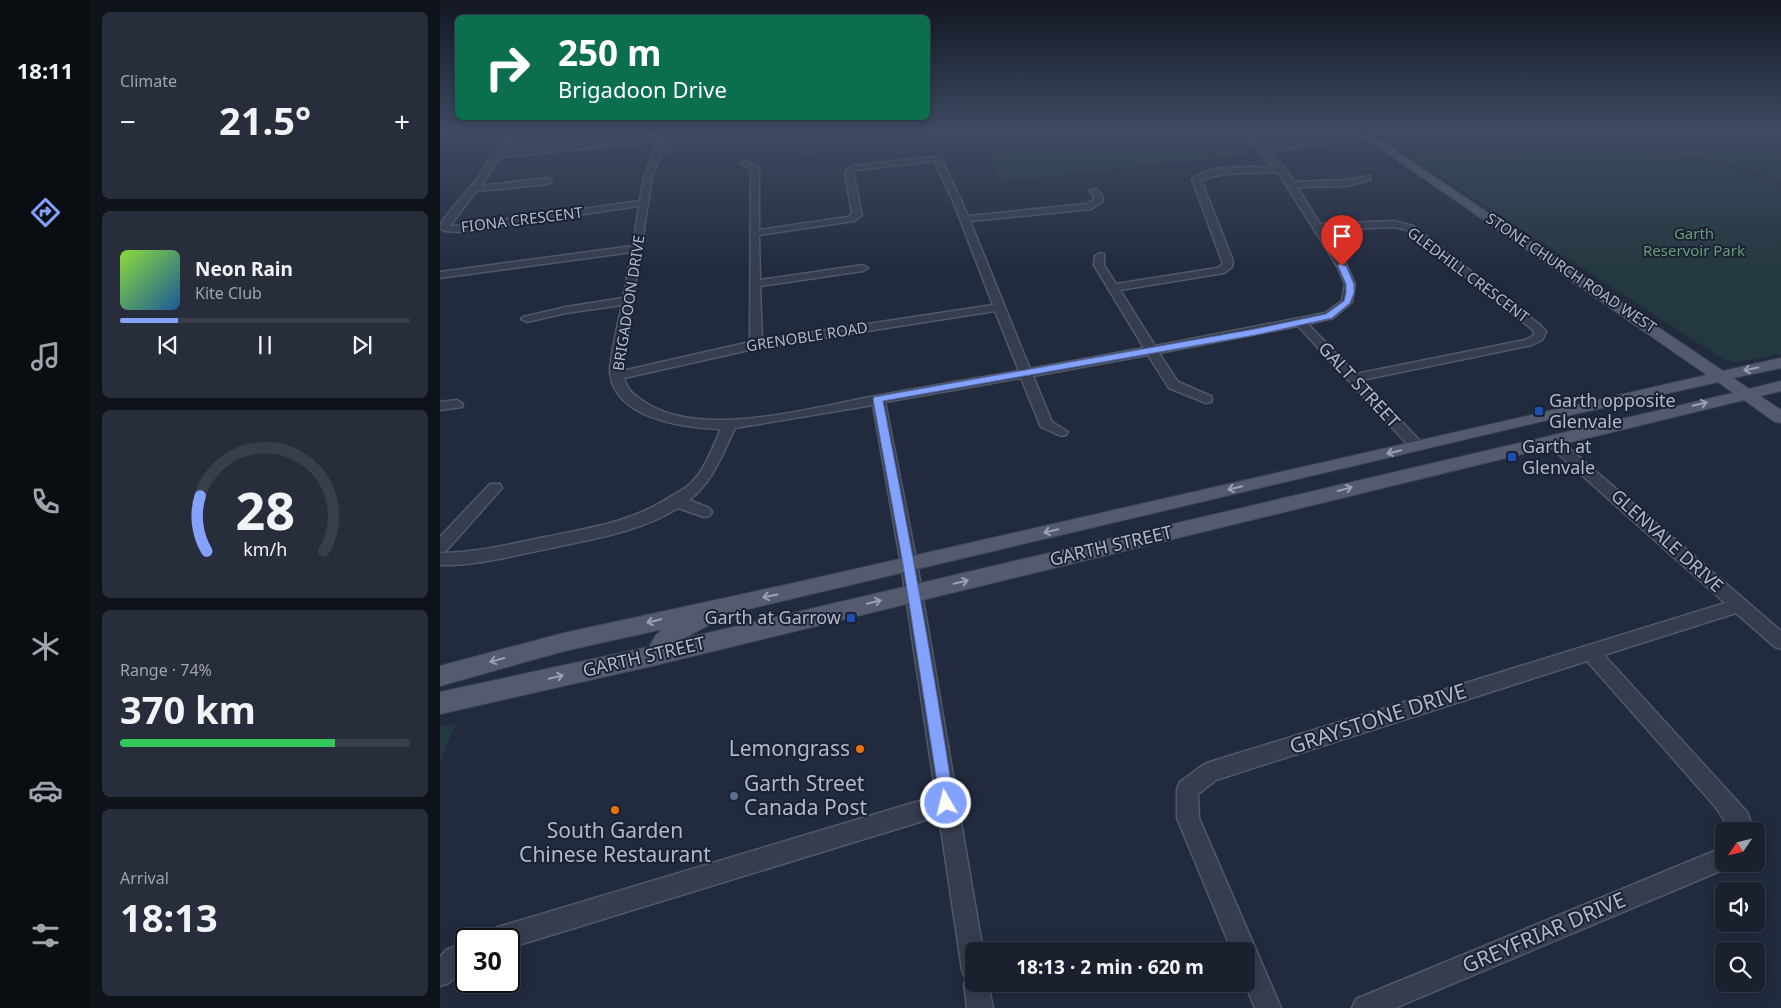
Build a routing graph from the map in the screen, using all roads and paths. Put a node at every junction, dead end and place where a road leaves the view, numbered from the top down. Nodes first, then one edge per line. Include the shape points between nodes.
1 (482, 177) edge
2 (648, 177) edge
3 (755, 177) edge
4 (850, 177) edge
5 (947, 177) edge
6 (1199, 177) edge
7 (1285, 177) edge
8 (1429, 177) edge
9 (1367, 178) dead end
10 (548, 181) dead end
11 (1291, 185) junction
12 (473, 189) junction
13 (1093, 191) dead end
14 (645, 203) junction
15 (964, 219) junction
16 (1317, 227) junction
17 (755, 233) junction
18 (637, 248) junction
19 (1100, 256) dead end
20 (863, 268) dead end
21 (440, 274) edge
22 (755, 284) junction
23 (1113, 288) junction
24 (627, 301) junction
25 (999, 307) junction
26 (527, 319) dead end
27 (1301, 323) junction
28 (756, 344) junction
29 (1152, 350) junction
30 (1781, 363) edge
31 (1026, 373) junction
32 (1721, 375) junction
33 (617, 376) junction
34 (1352, 378) junction
35 (1781, 386) edge
36 (1652, 391) junction
37 (1746, 394) junction
38 (878, 399) junction
39 (1206, 399) dead end
40 (457, 404) dead end
41 (440, 406) edge
42 (1781, 418) edge
43 (730, 423) junction
44 (1060, 432) dead end
45 (1459, 436) junction
46 (1552, 441) junction
47 (1417, 446) junction
48 (1488, 456) junction
49 (1384, 479) junction
50 (495, 488) dead end
51 (675, 501) junction
52 (704, 512) dead end
53 (440, 547) edge
54 (440, 559) edge
55 (909, 564) junction
56 (914, 593) junction
57 (736, 602) junction
58 (1740, 605) junction
59 (1781, 642) edge
60 (1590, 652) junction
61 (656, 655) junction
62 (440, 676) edge
63 (440, 703) edge
64 (946, 803) junction
65 (1740, 822) edge
66 (1715, 862) edge
67 (520, 932) edge
68 (969, 942) edge
69 (1240, 942) edge
70 (455, 959) edge
71 (440, 974) edge
72 (1255, 977) edge
73 (977, 992) edge
74 (980, 1008) edge
75 (1268, 1008) edge
76 (1365, 1008) edge

1 - 12 street, FIONA CRESCENT
2 - 14 street, BRIGADOON DRIVE
3 - 17 street
4 - 17 street via 857,215 851,219
5 - 15 street
6 - 23 street via 1196,179 1228,265 1220,271
7 - 11 street, BRIGADOON DRIVE
8 - 32 main road, STONE CHURCH ROAD WEST
9 - 11 street via 1346,183
10 - 12 street
11 - 16 street, BRIGADOON DRIVE
12 - 14 street, FIONA CRESCENT via 446,222 445,228 470,228
13 - 15 street via 1099,201 1088,207
14 - 18 street, BRIGADOON DRIVE
15 - 25 street
16 - 27 street, BRIGADOON DRIVE via 1342,266 1350,284 1350,293 1347,302 1329,316
16 - 34 street, GLEDHILL CRESCENT via 1394,224 1410,228 1540,332 1538,338 1528,343
17 - 22 street
18 - 21 street
18 - 24 street, BRIGADOON DRIVE
19 - 23 street via 1098,265
20 - 22 street
22 - 28 street
23 - 29 street
24 - 26 street
24 - 33 street, BRIGADOON DRIVE
25 - 28 street, GRENOBLE ROAD
25 - 31 street
27 - 29 street, BRIGADOON DRIVE
27 - 34 street, GALT STREET
28 - 33 street, GRENOBLE ROAD
29 - 31 street, BRIGADOON DRIVE
29 - 39 street via 1173,385
30 -> 32 main road, GARTH STREET
31 - 38 street, BRIGADOON DRIVE
31 - 44 street via 1046,424
32 - 36 main road, GARTH STREET
32 - 37 main road, STONE CHURCH ROAD WEST
33 - 43 street, BRIGADOON DRIVE via 626,394 644,409 670,420
34 - 47 street, GALT STREET
35 - 37 main road, GARTH STREET
36 - 45 main road, GARTH STREET
36 - 46 main road via 1554,426 1550,433
37 - 42 main road, STONE CHURCH ROAD WEST
46 -> 37 main road, GARTH STREET
38 - 43 street, BRIGADOON DRIVE
38 - 55 street
40 - 41 street
43 - 51 street via 705,477
45 - 46 main road via 1521,434
45 - 47 main road, GARTH STREET
46 - 48 main road, GARTH STREET
46 - 58 street, GLENVALE DRIVE
47 - 48 main road via 1434,452
47 - 49 main road via 1418,454
47 -> 55 main road, GARTH STREET
48 - 49 main road, GARTH STREET
56 -> 49 main road, GARTH STREET
50 - 53 street
51 - 52 street
51 - 54 street via 642,520 615,529 481,557
55 - 56 street
55 -> 57 main road, GARTH STREET
61 -> 56 main road, GARTH STREET
56 - 64 street
57 - 61 main road via 682,628 667,638
57 -> 62 main road, GARTH STREET via 564,642
58 - 59 street, GLENVALE DRIVE
58 - 60 street, GRAYSTONE DRIVE
60 - 65 street
60 - 69 street, GRAYSTONE DRIVE via 1210,772 1187,790 1188,818
63 -> 61 main road, GARTH STREET
64 - 67 street
64 - 68 street
66 - 76 street, GREYFRIAR DRIVE
70 - 71 street
72 - 75 street
73 - 74 street

